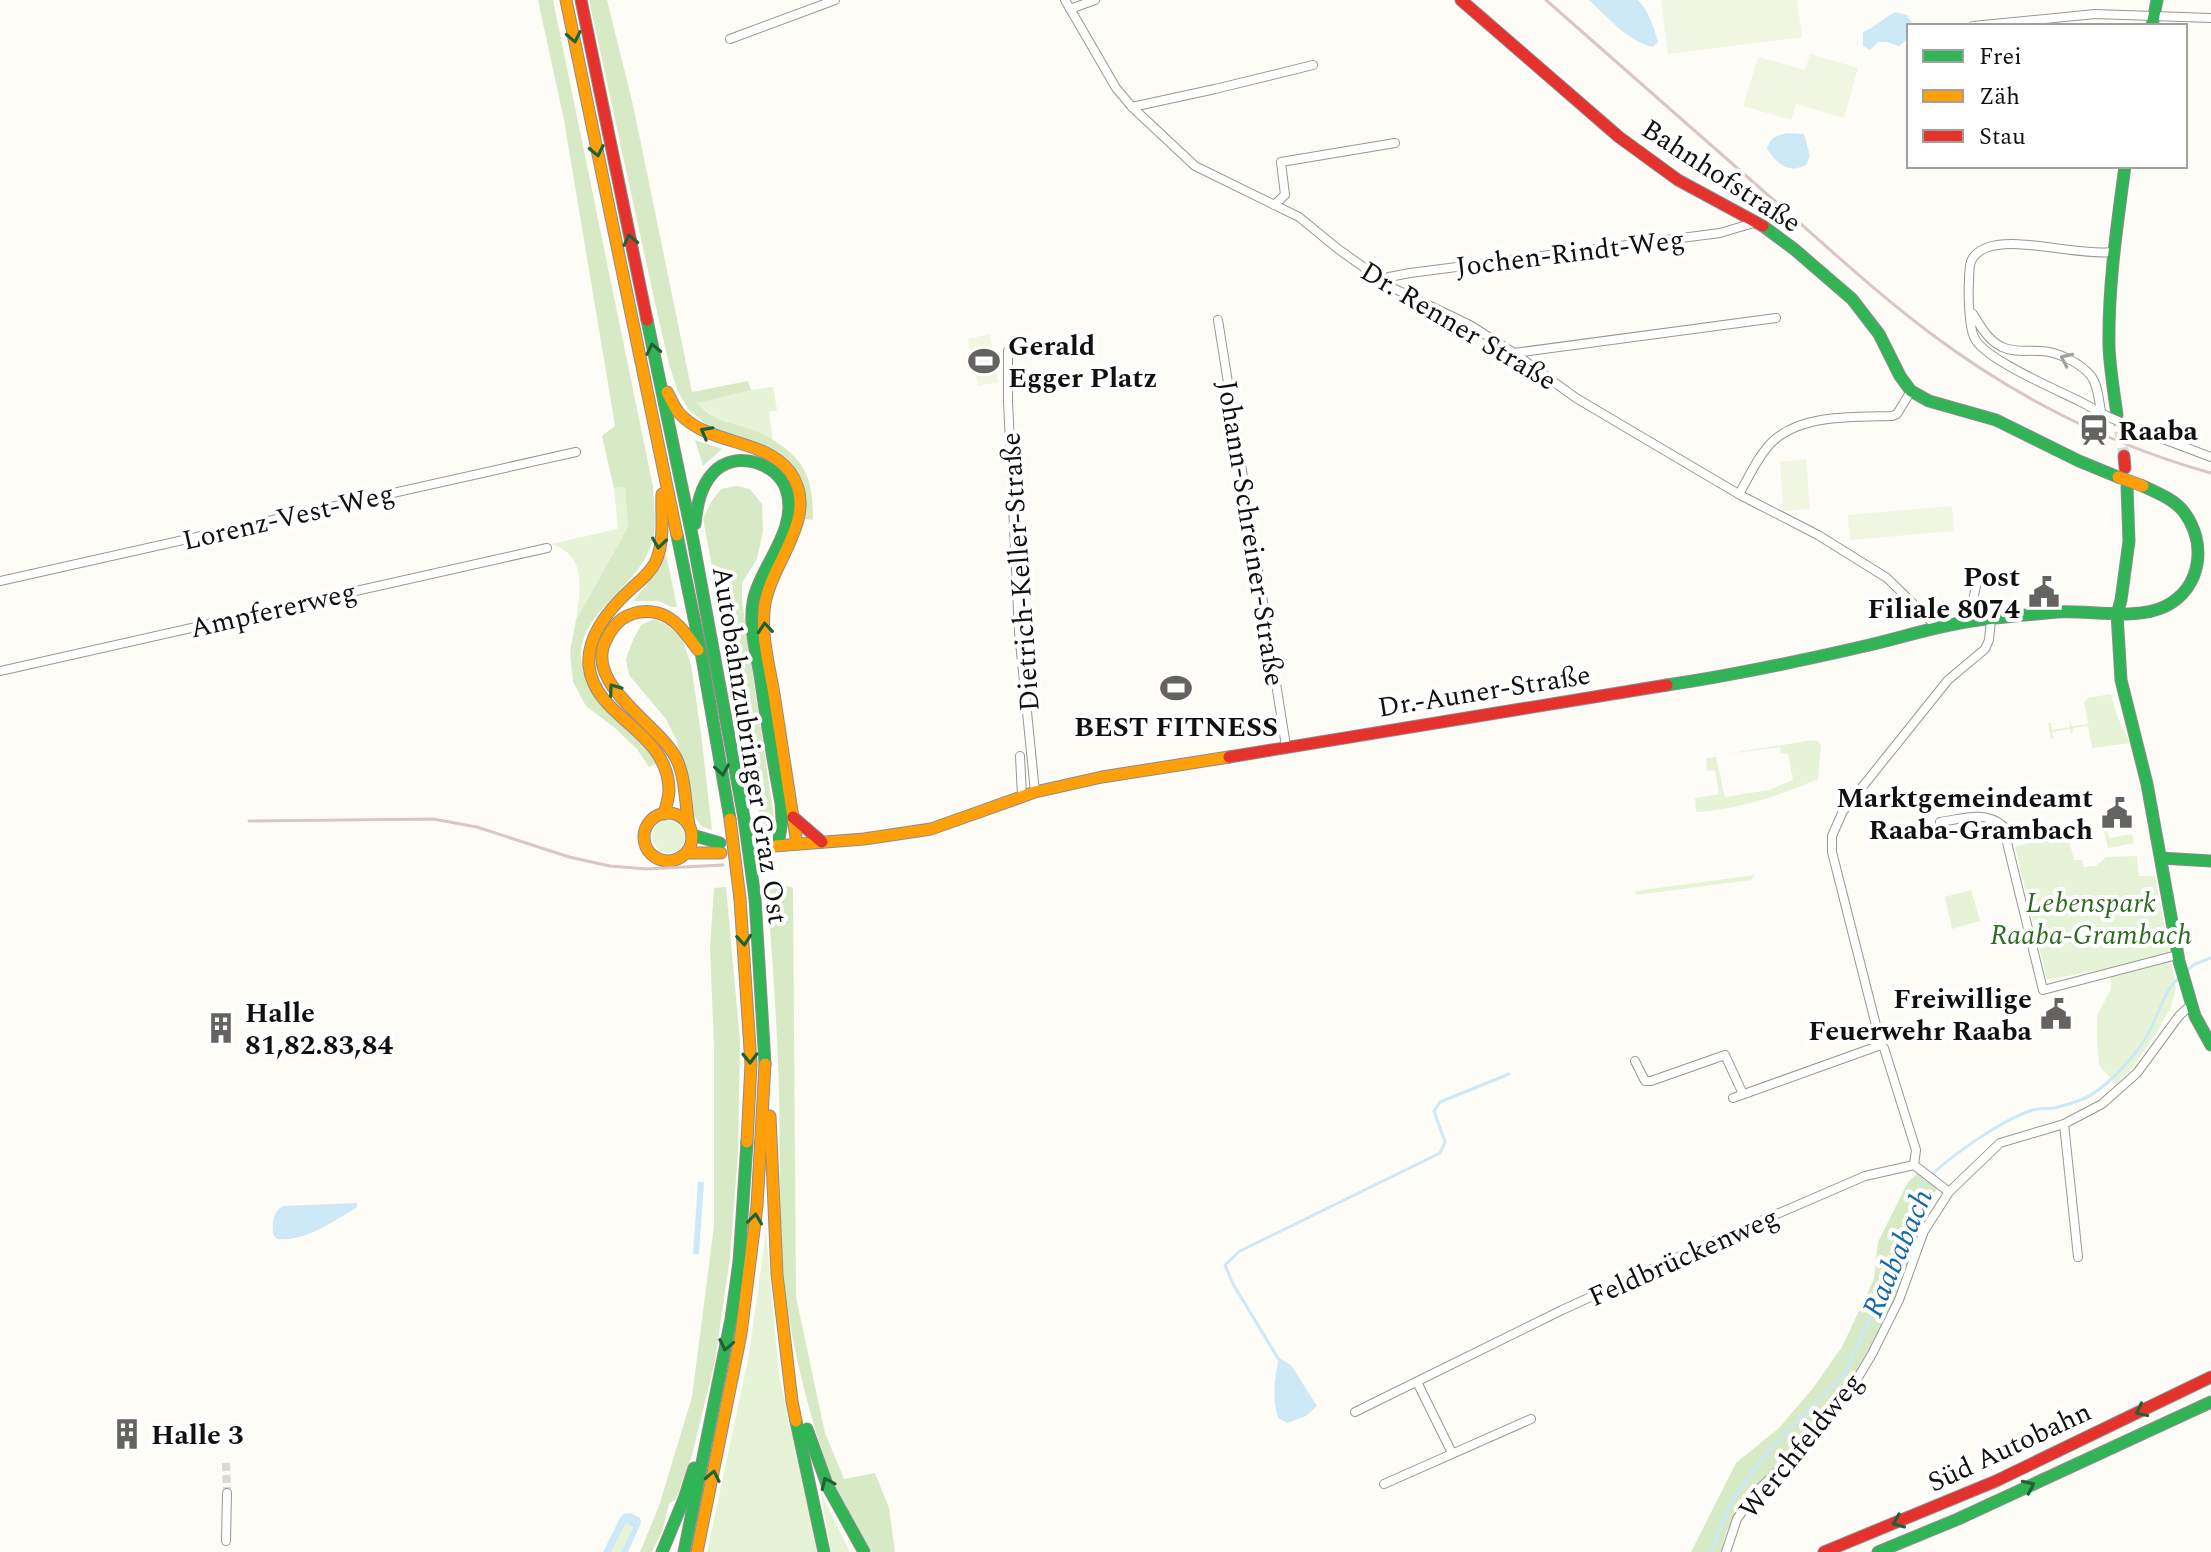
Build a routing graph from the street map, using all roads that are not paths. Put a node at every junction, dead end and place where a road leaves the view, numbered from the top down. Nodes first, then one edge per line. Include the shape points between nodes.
1 (566, 0) edge
2 (581, 0) edge
3 (835, 0) edge
4 (1095, 0) edge
5 (1461, 0) edge
6 (2157, 0) edge
7 (1068, 4) edge
8 (2211, 18) edge
9 (2153, 21) edge
10 (1993, 24) edge
11 (730, 39) dead end
12 (1313, 65) dead end
13 (1132, 107) junction
14 (1395, 143) dead end
15 (2125, 168) edge
16 (1274, 205) junction
17 (1758, 222) junction
18 (2114, 252) junction
19 (1384, 282) junction
20 (1970, 310) junction
21 (1776, 318) dead end
22 (1218, 320) dead end
23 (1008, 351) dead end
24 (2018, 352) junction
25 (1514, 353) junction
26 (2012, 367) junction
27 (660, 381) junction
28 (1911, 391) junction
29 (2109, 415) junction
30 (576, 452) dead end
31 (2211, 457) edge
32 (662, 466) junction
33 (2127, 487) dead end
34 (1739, 494) junction
35 (693, 540) junction
36 (547, 548) dead end
37 (1978, 576) dead end
38 (0, 581) edge
39 (2117, 614) junction
40 (1991, 619) junction
41 (1971, 621) junction
42 (1939, 629) junction
43 (701, 652) junction
44 (0, 671) edge
45 (1286, 746) junction
46 (1020, 756) dead end
47 (1035, 792) junction
48 (1022, 796) junction
49 (664, 814) junction
50 (793, 817) junction
51 (1940, 822) dead end
52 (690, 830) junction
53 (822, 842) junction
54 (797, 844) junction
55 (778, 845) junction
56 (761, 847) dead end
57 (686, 853) junction
58 (2161, 858) junction
59 (2211, 861) edge
60 (2178, 958) junction
61 (2192, 1004) junction
62 (1881, 1045) junction
63 (2211, 1045) edge
64 (1635, 1061) dead end
65 (765, 1076) junction
66 (2064, 1124) junction
67 (1918, 1167) junction
68 (1946, 1190) junction
69 (2078, 1257) dead end
70 (791, 1375) junction
71 (2211, 1377) edge
72 (1417, 1382) junction
73 (2211, 1402) edge
74 (1355, 1412) dead end
75 (1531, 1419) dead end
76 (711, 1423) junction
77 (1452, 1453) junction
78 (1384, 1484) dead end
79 (227, 1493) tunnel mouth
80 (226, 1541) dead end
81 (662, 1552) edge
82 (684, 1552) edge
83 (697, 1552) edge
84 (824, 1552) edge
85 (864, 1552) edge
86 (1726, 1552) edge
87 (1824, 1552) edge
88 (1878, 1552) edge

1 -> 32 main road, Autobahnzubringer Graz Ost
27 -> 2 main road, Autobahnzubringer Graz Ost
3 - 11 street
4 - 7 street
5 - 17 main road, Bahnhofstraße via 1619,137 1678,180
6 - 9 main road
7 - 13 street, Dr. Renner Straße
8 - 9 street
9 - 10 street via 2095,14
12 - 13 street
13 - 16 street, Dr. Renner Straße via 1195,166
14 - 16 street via 1281,162 1285,195
15 - 18 main road
16 - 19 street, Dr. Renner Straße via 1299,217
17 - 19 street, Jochen-Rindt-Weg via 1720,233 1410,273
17 - 28 main road, Bahnhofstraße via 1852,299
18 - 20 street via 1987,247 1969,263
18 - 29 main road
19 - 25 street, Dr. Renner Straße
20 - 24 street via 1990,339
20 - 26 street via 1974,337
21 - 25 street
22 - 45 street, Johann-Schreiner-Straße
23 - 47 street, Dietrich-Keller-Straße via 1019,632
24 - 26 street
29 -> 24 street via 2091,375 2078,365 2044,351
25 - 34 street, Dr. Renner Straße via 1576,398
26 - 29 street
27 - 35 main road, Autobahnzubringer Graz Ost
50 -> 27 main road via 764,615 767,592 797,526 800,498 784,467 759,451 698,429 679,413
28 - 34 street via 1892,416 1790,428 1765,450
28 - 39 main road, bridge via 1996,420 2079,461 2122,467 2183,511 2198,546 2189,588 2164,607
29 - 31 street, bridge
30 - 38 street, Lorenz-Vest-Weg
32 - 43 main road, Autobahnzubringer Graz Ost
32 -> 49 main road via 658,557 598,627 589,664 601,695 663,759 669,792
33 - 39 main road via 2129,541
34 - 42 street, Dr. Renner Straße via 1887,578
35 - 55 main road via 701,491 719,465 753,461 786,487 786,524 759,581 752,616 781,803
35 - 65 main road, Autobahnzubringer Graz Ost, bridge via 755,898
36 - 44 street, Ampfererweg
37 - 41 street
39 - 40 main road, Dr.-Auner-Straße via 2076,611
39 - 58 main road via 2121,680
40 - 41 main road, Dr.-Auner-Straße
40 - 62 street via 1985,649 1948,680 1843,811 1832,836 1832,854
41 - 42 main road, Dr.-Auner-Straße
42 - 45 main road, Dr.-Auner-Straße via 1695,681
52 -> 43 main road via 677,761 611,687 602,654 617,622 641,611 673,619
43 -> 76 main road, Autobahnzubringer Graz Ost, bridge via 740,899 751,1064 745,1195 731,1319
45 - 47 main road, Dr.-Auner-Straße
46 - 48 street
47 - 48 main road, Dr.-Auner-Straße
48 - 53 main road, Dr.-Auner-Straße via 931,829
49 - 52 main road via 679,817
49 - 57 main road via 646,829 650,852 673,861
50 - 53 main road
50 - 54 main road
51 - 60 street via 1981,815 2003,826 2043,990
52 - 57 main road
52 - 57 main road via 721,848
53 - 54 main road, Dr.-Auner-Straße
54 - 55 main road, Dr.-Auner-Straße
55 - 56 main road, Dr.-Auner-Straße
58 - 59 main road
58 - 60 main road
60 - 61 main road
61 - 63 main road
61 - 66 street, Werchfeldweg via 2137,1073 2102,1104
62 - 64 street via 1738,1096 1725,1055 1651,1081 1645,1081
62 - 67 street
65 - 70 main road via 779,1297
83 -> 65 main road, Autobahnzubringer Graz Ost via 741,1334 757,1206
66 - 68 street, Werchfeldweg via 2000,1143
66 - 69 street
67 - 68 street
67 - 72 street, Feldbrückenweg via 1865,1176 1562,1310
68 - 86 street, Werchfeldweg via 1924,1231 1899,1300 1850,1391 1757,1491 1737,1519
70 - 84 main road
85 -> 70 main road via 828,1487
71 -> 87 main road, Süd Autobahn via 1996,1481
72 - 74 street, Feldbrückenweg
72 - 77 street
88 -> 73 main road, Süd Autobahn
75 - 77 street
76 - 81 main road
76 - 82 main road, Autobahnzubringer Graz Ost
77 - 78 street
79 - 80 street

